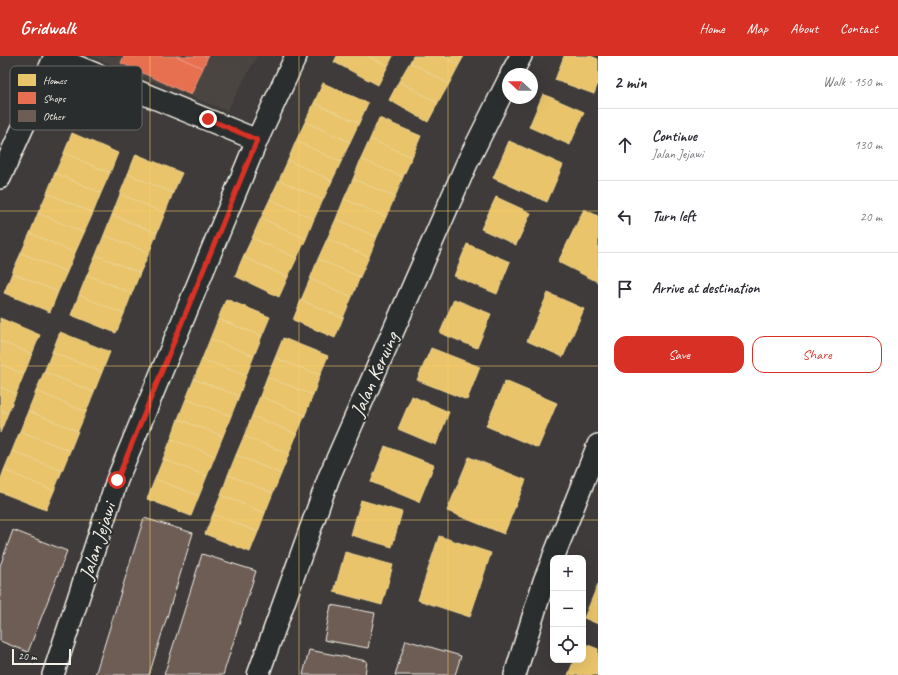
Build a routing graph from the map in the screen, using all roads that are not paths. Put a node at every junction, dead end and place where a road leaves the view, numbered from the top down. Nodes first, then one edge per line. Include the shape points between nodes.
1 (54, 56) edge
2 (296, 56) edge
3 (521, 56) edge
4 (50, 66) edge
5 (78, 66) edge
6 (515, 68) edge
7 (142, 92) edge
8 (502, 93) edge
9 (21, 130) edge
10 (257, 140) junction
11 (0, 178) edge
12 (598, 445) edge
13 (555, 555) edge
14 (550, 566) edge
15 (53, 675) edge
16 (258, 675) edge
17 (515, 675) edge

1 - 4 street
1 - 5 street
2 - 10 street, Jalan Jejawi
3 - 6 street
7 - 10 street
8 - 16 street, Jalan Keruing via 467,163 329,477
9 - 11 street
10 - 15 street, Jalan Jejawi via 117,480
12 - 13 street
14 - 17 street

